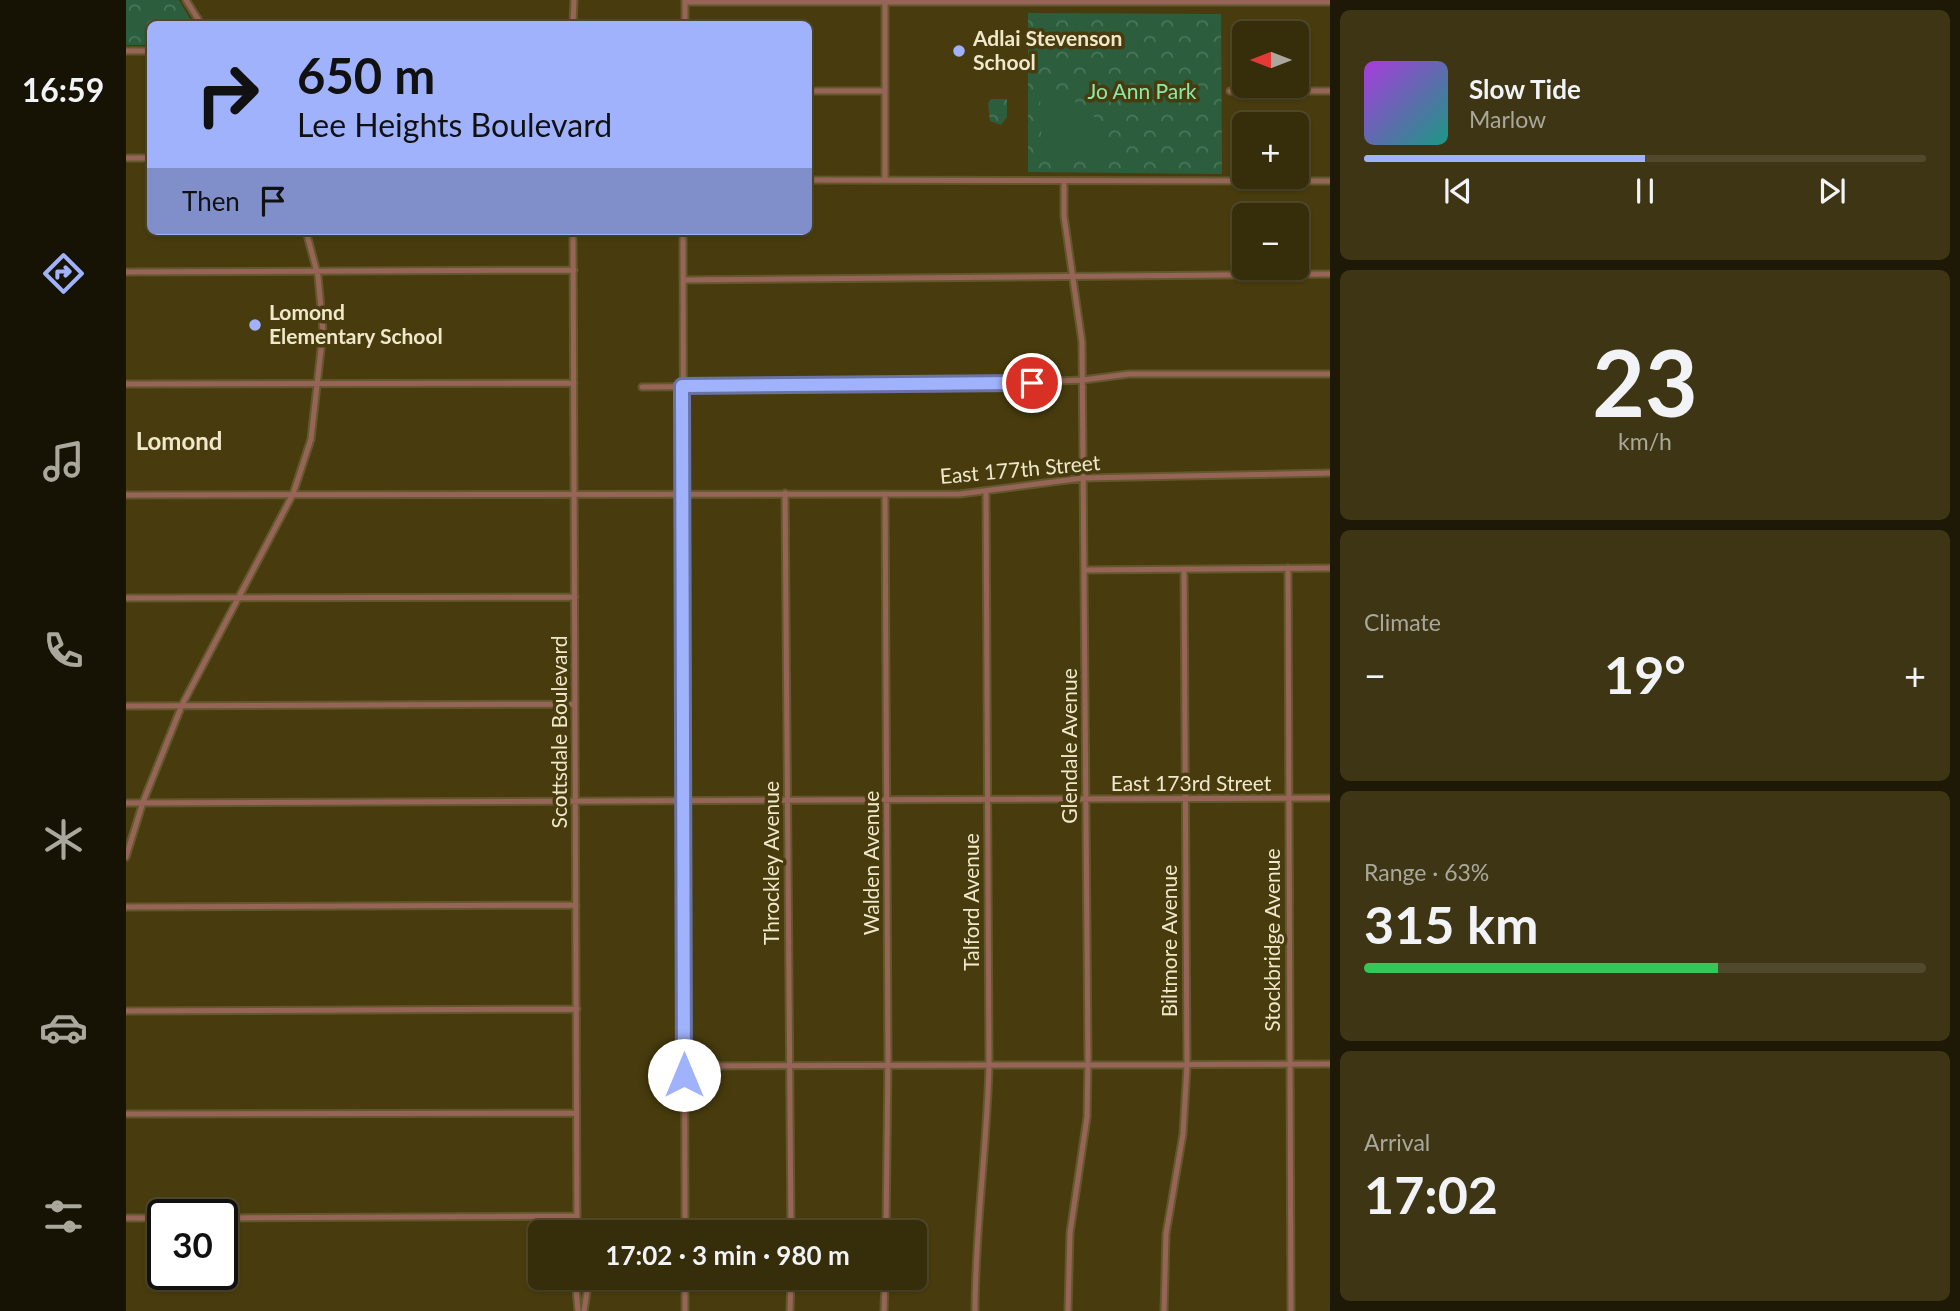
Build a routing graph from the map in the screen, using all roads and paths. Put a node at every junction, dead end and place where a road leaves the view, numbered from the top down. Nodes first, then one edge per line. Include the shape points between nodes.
1 (186, 0) edge
2 (574, 0) edge
3 (685, 1) edge
4 (1044, 1) edge
5 (885, 2) junction
6 (1330, 2) edge
7 (199, 21) edge
8 (573, 21) edge
9 (685, 21) edge
10 (126, 51) edge
11 (147, 51) edge
12 (1330, 90) edge
13 (812, 91) edge
14 (885, 91) junction
15 (1230, 91) dead end
16 (126, 158) edge
17 (147, 158) edge
18 (812, 180) edge
19 (885, 180) junction
20 (1064, 181) junction
21 (1330, 181) edge
22 (307, 235) edge
23 (573, 235) edge
24 (682, 235) edge
25 (573, 270) junction
26 (316, 271) junction
27 (126, 272) edge
28 (1330, 274) edge
29 (1075, 276) junction
30 (682, 280) junction
31 (1330, 374) edge
32 (1083, 380) junction
33 (574, 383) junction
34 (126, 384) edge
35 (319, 385) junction
36 (682, 386) junction
37 (642, 387) dead end
38 (1330, 474) edge
39 (1083, 478) junction
40 (682, 492) junction
41 (986, 492) junction
42 (575, 493) junction
43 (785, 493) junction
44 (293, 494) junction
45 (885, 494) junction
46 (126, 495) edge
47 (1288, 568) junction
48 (1330, 568) edge
49 (1184, 569) junction
50 (1085, 570) junction
51 (239, 597) junction
52 (575, 597) junction
53 (126, 598) edge
54 (575, 704) junction
55 (182, 705) junction
56 (126, 706) edge
57 (1288, 799) junction
58 (1330, 799) edge
59 (987, 800) junction
60 (1086, 800) junction
61 (1185, 800) junction
62 (787, 801) junction
63 (888, 801) junction
64 (143, 802) junction
65 (576, 802) junction
66 (684, 802) junction
67 (126, 803) edge
68 (126, 857) edge
69 (576, 905) junction
70 (126, 907) edge
71 (577, 1009) junction
72 (126, 1011) edge
73 (1289, 1064) junction
74 (1330, 1064) edge
75 (684, 1066) junction
76 (789, 1066) junction
77 (888, 1066) junction
78 (989, 1066) junction
79 (1088, 1066) junction
80 (1187, 1066) junction
81 (576, 1113) junction
82 (126, 1114) edge
83 (577, 1216) junction
84 (126, 1218) edge
85 (147, 1218) edge
86 (238, 1218) edge
87 (577, 1220) edge
88 (685, 1220) edge
89 (790, 1220) edge
90 (886, 1220) edge
91 (576, 1290) edge
92 (587, 1290) edge
93 (685, 1290) edge
94 (791, 1290) edge
95 (885, 1290) edge
96 (578, 1311) edge
97 (584, 1311) edge
98 (685, 1311) edge
99 (790, 1311) edge
100 (884, 1311) edge
101 (975, 1311) edge
102 (1068, 1311) edge
103 (1164, 1311) edge
104 (1291, 1311) edge

1 - 7 street
2 - 8 street
3 - 5 street
3 - 9 street
4 - 5 street
4 - 6 street
5 - 14 street
10 - 11 street
12 - 15 street
13 - 14 street
14 - 19 street
16 - 17 street
18 - 19 street
19 - 20 street
20 - 21 street
20 - 29 street, Glendale Avenue via 1064,216
22 - 26 street
23 - 25 street, Scottsdale Boulevard
24 - 30 street
25 - 26 street
25 - 33 street, Scottsdale Boulevard
26 - 27 street
26 - 35 street via 323,331
28 - 29 street
29 - 30 street
29 - 32 street, Glendale Avenue
30 - 36 street
31 - 32 street via 1129,374
32 - 36 street
32 - 39 street, Glendale Avenue
33 - 35 street
33 - 42 street, Scottsdale Boulevard
34 - 35 street
35 - 44 street via 311,439
36 - 37 street
36 - 40 street
38 - 39 street, East 177th Street
39 - 41 street, East 177th Street
39 - 50 street, Glendale Avenue
40 - 42 street, East 177th Street
40 - 43 street, East 177th Street
40 - 66 street
41 - 45 street, East 177th Street
41 - 59 street, Talford Avenue
42 - 44 street, East 177th Street
42 - 52 street, Scottsdale Boulevard
43 - 45 street, East 177th Street
43 - 62 street, Throckley Avenue
44 - 46 street, East 177th Street
44 - 51 street
45 - 63 street, Walden Avenue
47 - 48 street
47 - 49 street
47 - 57 street, Stockbridge Avenue
49 - 50 street
49 - 61 street, Biltmore Avenue
50 - 60 street, Glendale Avenue
51 - 52 street
51 - 53 street
51 - 55 street
52 - 54 street, Scottsdale Boulevard
54 - 55 street
54 - 65 street, Scottsdale Boulevard
55 - 56 street
55 - 64 street
57 - 58 street, East 173rd Street
57 - 61 street, East 173rd Street
57 - 73 street, Stockbridge Avenue
59 - 60 street, East 173rd Street
59 - 63 street, East 173rd Street
59 - 78 street, Talford Avenue
60 - 61 street, East 173rd Street
60 - 79 street, Glendale Avenue
61 - 80 street, Biltmore Avenue
62 - 63 street, East 173rd Street
62 - 66 street, East 173rd Street
62 - 76 street, Throckley Avenue
63 - 77 street, Walden Avenue
64 - 65 street, East 173rd Street
64 - 67 street, East 173rd Street
64 - 68 street
65 - 66 street, East 173rd Street
65 - 69 street, Scottsdale Boulevard
66 - 75 street
69 - 70 street
69 - 71 street, Scottsdale Boulevard
71 - 72 street
71 - 81 street, Scottsdale Boulevard
73 - 74 street
73 - 80 street
73 - 104 street, Stockbridge Avenue
75 - 76 street
75 - 88 street
76 - 77 street
76 - 89 street, Throckley Avenue
77 - 78 street
77 - 90 street, Walden Avenue
78 - 79 street
78 - 101 street, Talford Avenue
79 - 80 street
79 - 102 street, Glendale Avenue via 1087,1117 1070,1233
80 - 103 street, Biltmore Avenue via 1183,1134 1166,1234
81 - 82 street
81 - 83 street, Scottsdale Boulevard
83 - 86 street
83 - 87 street, Scottsdale Boulevard
84 - 85 street
91 - 96 street
92 - 97 street
93 - 98 street
94 - 99 street
95 - 100 street

